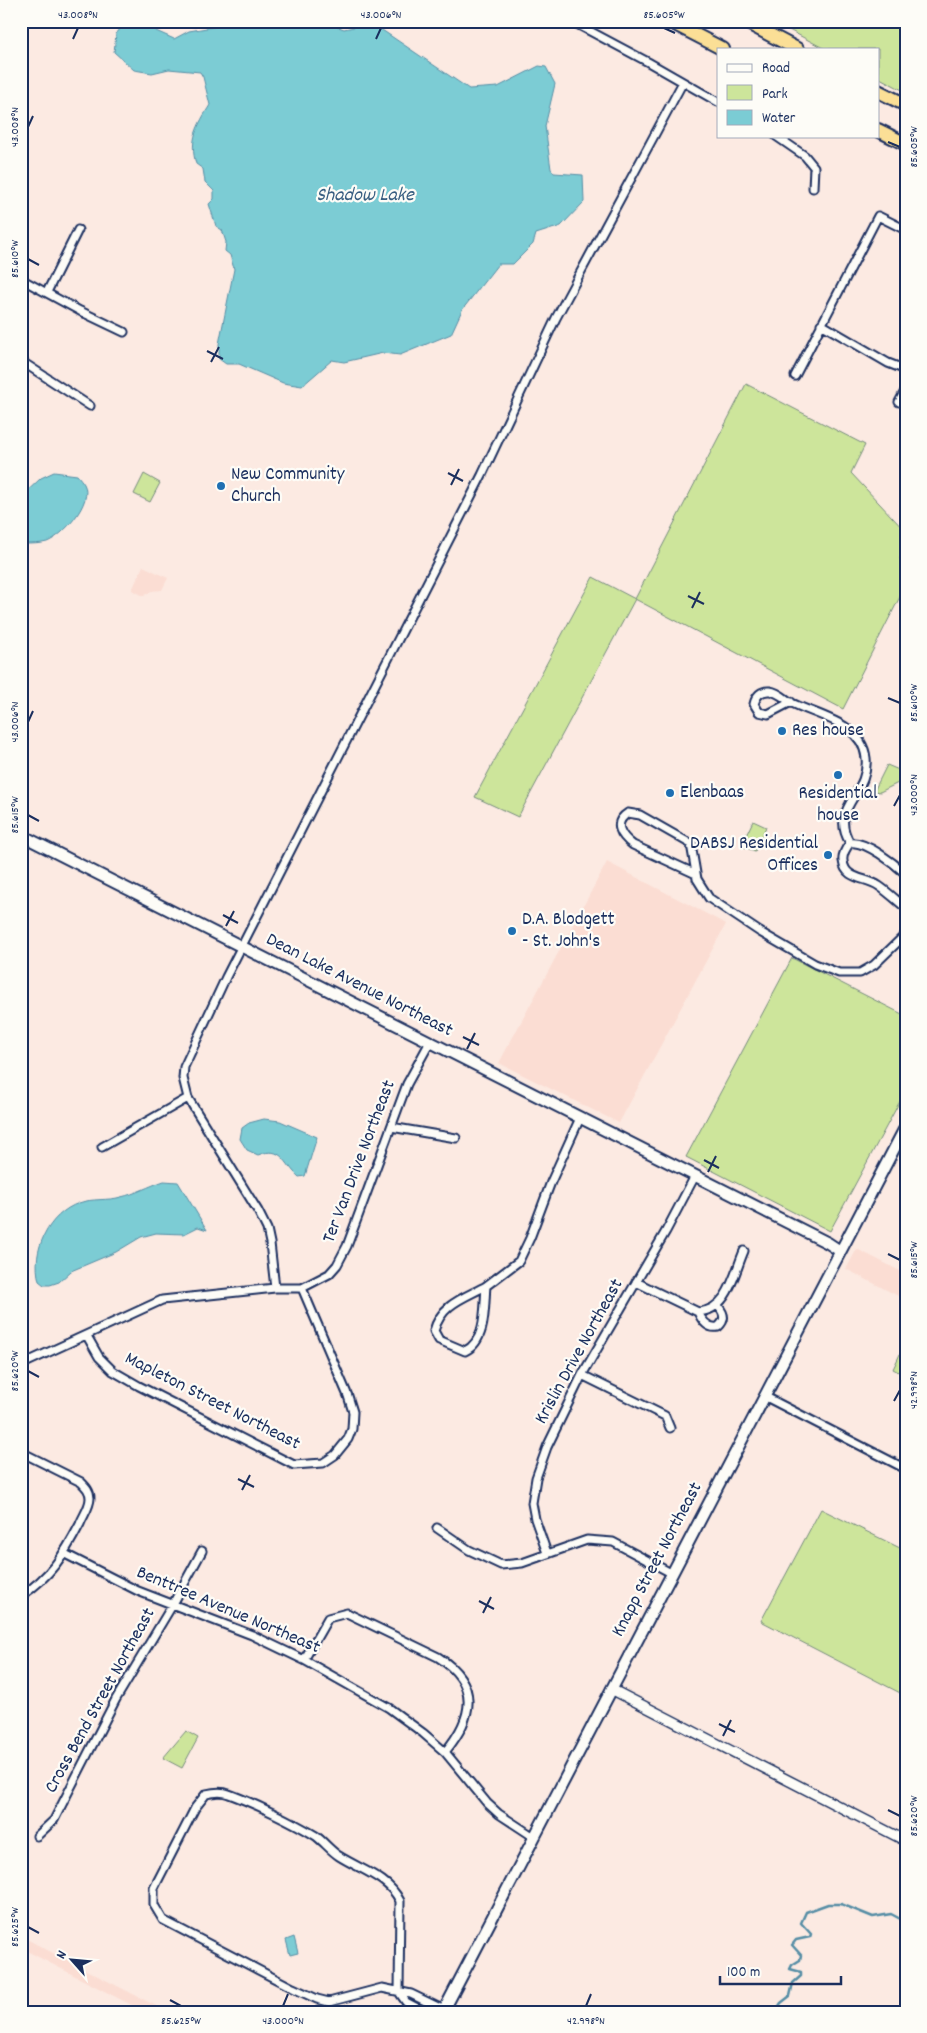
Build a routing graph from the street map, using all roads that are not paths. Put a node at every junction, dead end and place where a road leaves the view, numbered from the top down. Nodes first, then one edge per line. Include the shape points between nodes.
1 (571, 21) edge
2 (669, 21) edge
3 (744, 21) edge
4 (721, 48) edge
5 (795, 48) edge
6 (683, 82) junction
7 (880, 92) edge
8 (717, 101) edge
9 (906, 105) edge
10 (880, 131) edge
11 (779, 138) edge
12 (906, 144) edge
13 (813, 188) dead end
14 (78, 230) dead end
15 (906, 230) edge
16 (21, 278) edge
17 (47, 292) junction
18 (821, 324) junction
19 (124, 332) dead end
20 (21, 360) edge
21 (906, 370) edge
22 (795, 376) dead end
23 (906, 388) edge
24 (899, 402) dead end
25 (90, 406) dead end
26 (791, 702) junction
27 (21, 835) edge
28 (850, 843) junction
29 (696, 874) junction
30 (906, 874) edge
31 (906, 908) edge
32 (906, 934) edge
33 (243, 946) junction
34 (430, 1042) junction
35 (188, 1098) junction
36 (580, 1118) junction
37 (391, 1126) junction
38 (906, 1126) edge
39 (456, 1138) dead end
40 (102, 1147) dead end
41 (695, 1176) junction
42 (744, 1251) dead end
43 (840, 1251) junction
44 (636, 1282) junction
45 (486, 1286) junction
46 (275, 1288) junction
47 (302, 1288) junction
48 (718, 1306) junction
49 (698, 1312) junction
50 (87, 1336) junction
51 (25, 1363) dead end
52 (582, 1375) junction
53 (764, 1396) junction
54 (670, 1428) dead end
55 (21, 1452) edge
56 (906, 1469) edge
57 (437, 1528) dead end
58 (202, 1551) dead end
59 (547, 1553) junction
60 (65, 1554) junction
61 (671, 1574) junction
62 (21, 1596) edge
63 (173, 1604) junction
64 (304, 1660) junction
65 (611, 1689) junction
66 (445, 1752) junction
67 (37, 1836) dead end
68 (534, 1836) junction
69 (906, 1841) edge
70 (399, 1992) junction
71 (443, 2011) edge
72 (424, 2012) edge

1 - 6 street
2 - 4 highway
3 - 5 highway
6 - 8 street
6 - 33 street via 556,318 482,475
7 - 9 highway
10 - 12 highway
11 - 13 street via 805,156 814,167
14 - 17 street
15 - 18 street via 878,216
16 - 17 street
17 - 19 street
18 - 21 street
18 - 22 street
20 - 25 street
23 - 24 street
26 - 26 street via 771,691 759,694 754,704 759,712 768,714
26 - 28 street via 822,714 850,731 865,750 865,775 843,823
27 - 33 main road, Dean Lake Avenue Northeast
28 - 30 street via 865,845
28 - 31 street via 843,857 846,871 877,884
29 - 29 street via 691,844 640,815 628,813 622,816 619,822 624,838
29 - 32 street via 710,898 815,964 839,973 860,973 874,965
33 - 34 main road, Dean Lake Avenue Northeast
33 - 35 street via 184,1067
34 - 36 main road, Dean Lake Avenue Northeast
34 - 37 street, Ter Van Drive Northeast via 407,1084
35 - 40 street
35 - 46 street via 267,1230
36 - 41 main road, Dean Lake Avenue Northeast
36 - 45 street via 519,1261
37 - 39 street
37 - 47 street, Ter Van Drive Northeast via 337,1265 329,1274
38 - 43 main road, Knapp Street Northeast
41 - 43 main road, Dean Lake Avenue Northeast
41 - 44 street, Krislin Drive Northeast
42 - 48 street
43 - 53 main road, Knapp Street Northeast
44 - 49 street
44 - 52 street, Krislin Drive Northeast
45 - 45 street via 481,1332 472,1348 457,1349 439,1340 434,1331 437,1320 447,1308
46 - 47 street, Ter Van Drive Northeast
46 - 50 street, Ter Van Drive Northeast via 162,1300
47 - 50 street, Mapleton Street Northeast via 352,1412 348,1439 335,1455 322,1463 294,1465 139,1386 113,1371 99,1357
48 - 49 street
48 - 49 street via 724,1316 718,1327 707,1325
50 - 51 street, Ter Van Drive Northeast
52 - 54 street via 665,1416
52 - 59 street, Krislin Drive Northeast via 547,1447 533,1491 535,1519
53 - 56 street
53 - 61 main road, Knapp Street Northeast
55 - 60 street via 87,1488 88,1508
57 - 59 street via 476,1554 500,1565 522,1563
58 - 63 street, Cross Bend Street Northeast
59 - 61 street via 587,1540 613,1542
60 - 62 street
60 - 63 street, Benttree Avenue Northeast via 138,1591
61 - 65 main road, Knapp Street Northeast
63 - 64 street, Benttree Avenue Northeast
63 - 67 street, Cross Bend Street Northeast via 116,1699 54,1820
64 - 66 street, Benttree Avenue Northeast via 389,1708
64 - 66 street via 328,1618 347,1613 444,1661 461,1677 468,1702 466,1718 458,1736
65 - 68 main road, Knapp Street Northeast
65 - 69 street
66 - 68 street, Benttree Avenue Northeast via 487,1803
68 - 71 main road, Knapp Street Northeast
70 - 70 street via 382,1988 329,2002 317,1999 163,1920 154,1905 154,1888 195,1808 206,1794 228,1794 283,1819 317,1837 338,1855 386,1882 395,1891 400,1901
70 - 71 street via 411,1994
70 - 72 street via 406,2002

